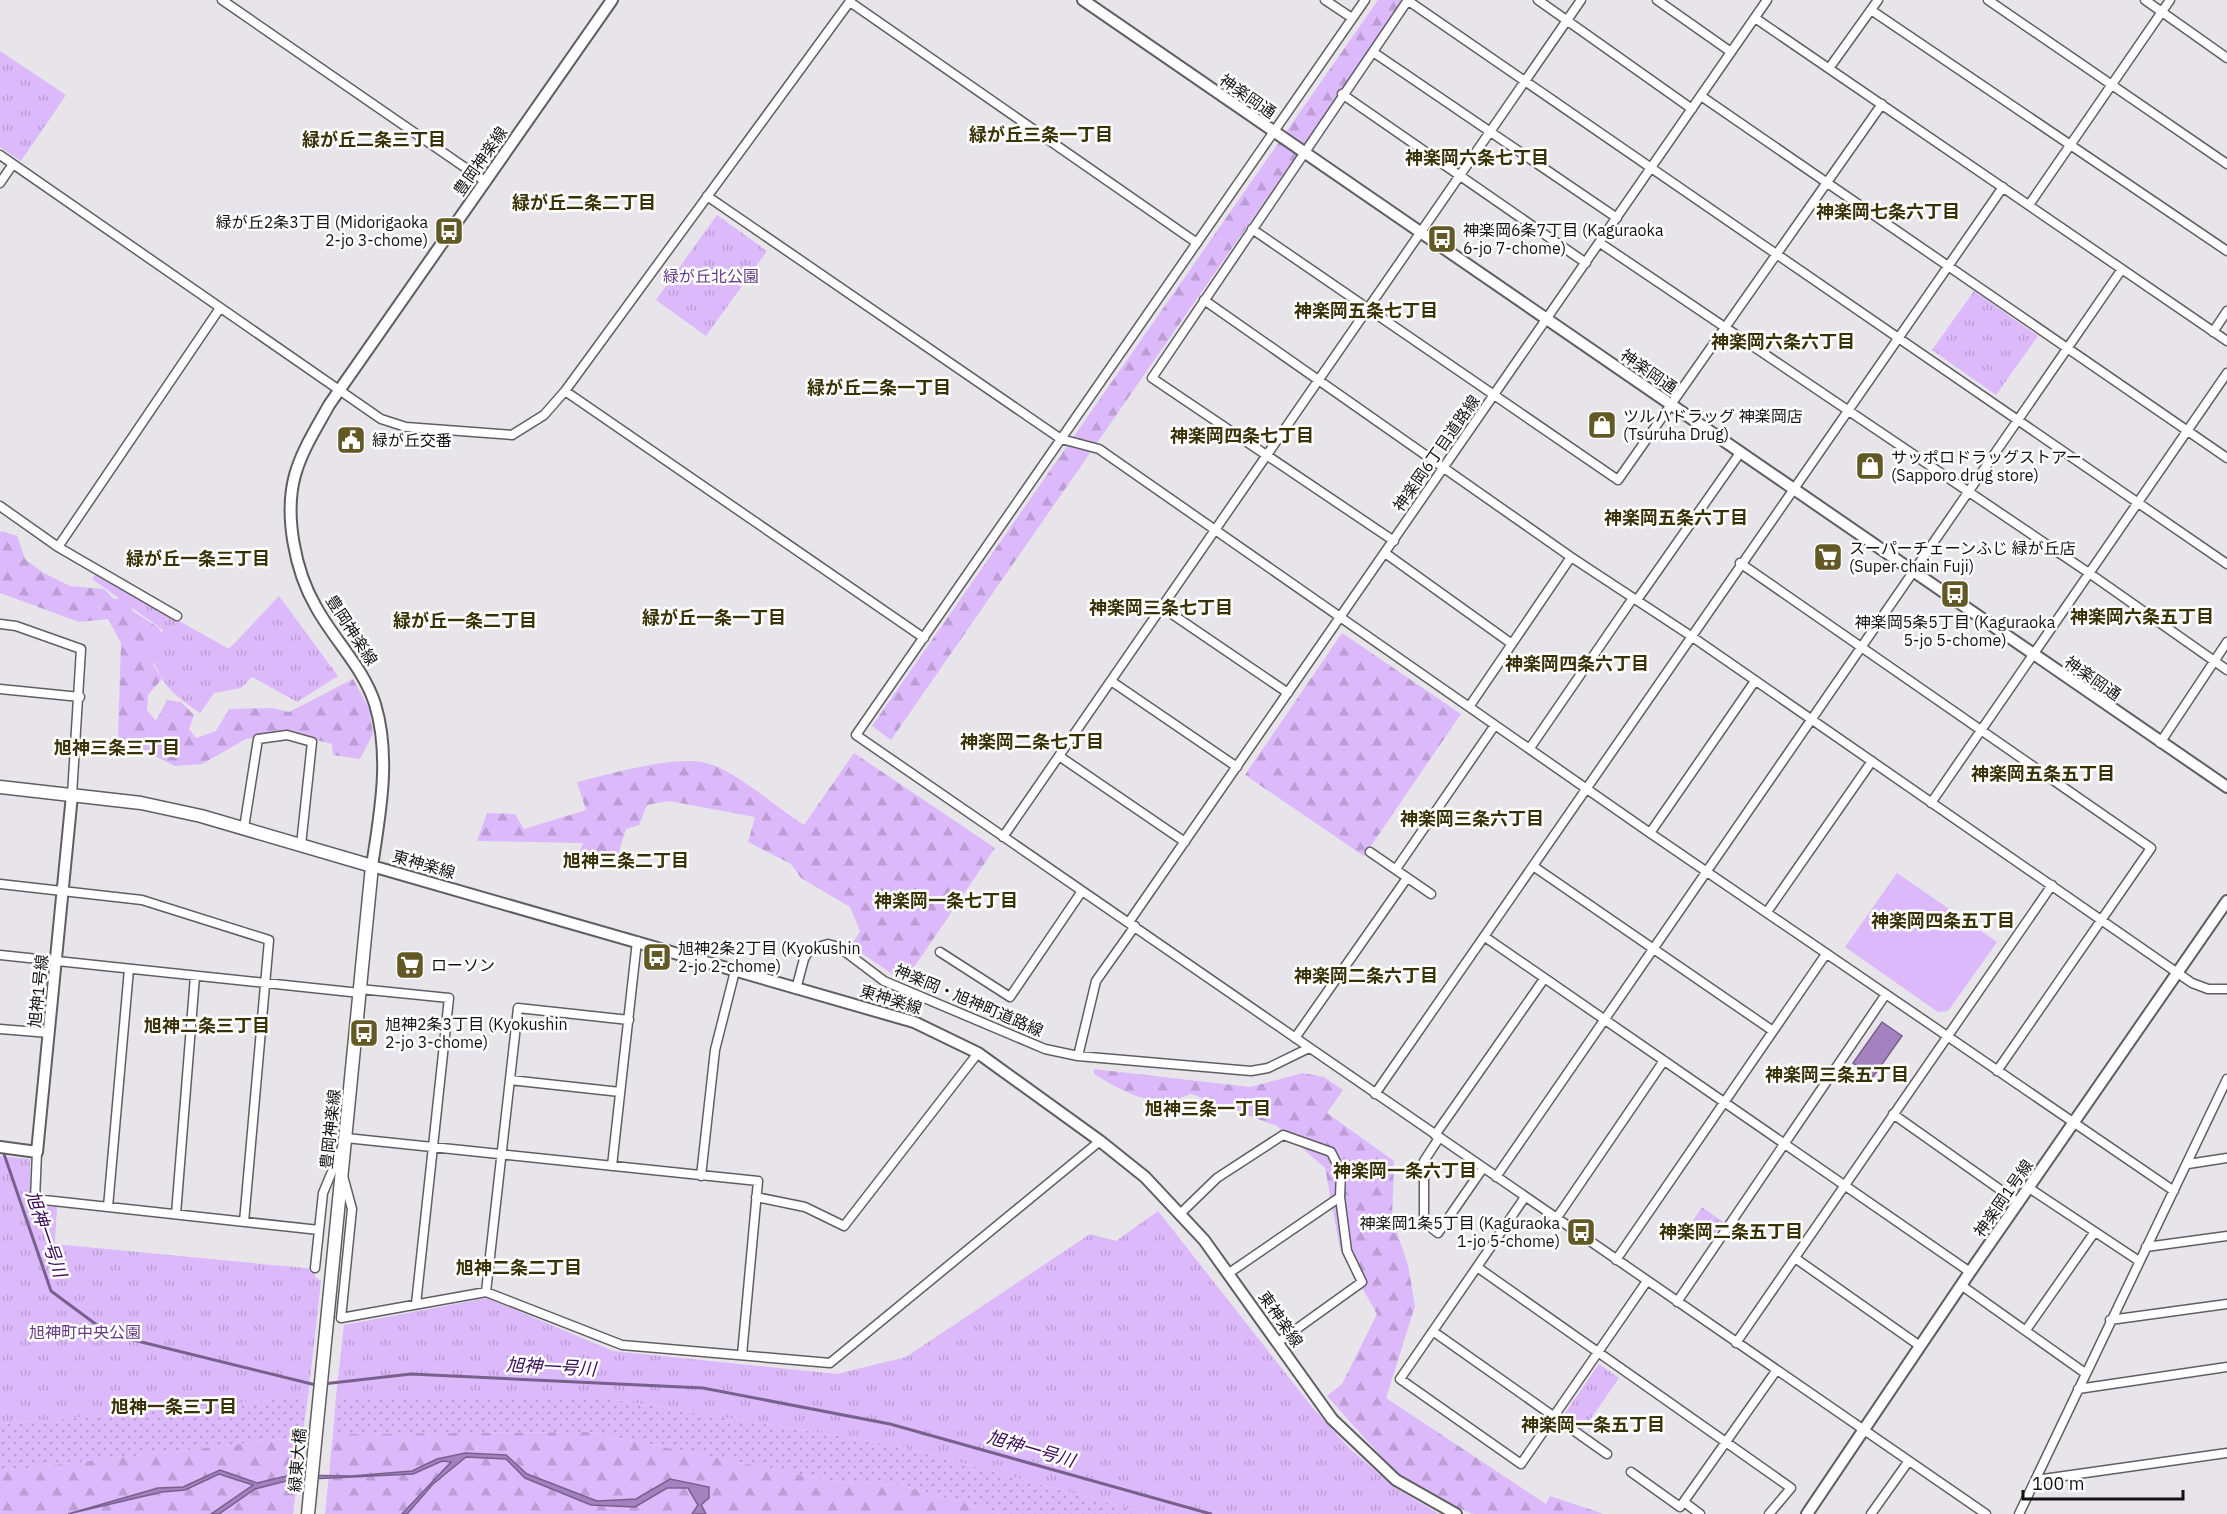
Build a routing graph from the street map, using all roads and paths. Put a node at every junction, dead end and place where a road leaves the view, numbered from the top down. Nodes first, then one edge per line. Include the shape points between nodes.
1 (222, 0) edge
2 (612, 0) edge
3 (1083, 0) edge
4 (1325, 0) edge
5 (1365, 0) edge
6 (1408, 0) edge
7 (1538, 0) edge
8 (1581, 0) edge
9 (1657, 0) edge
10 (1767, 0) edge
11 (1878, 0) edge
12 (1988, 0) edge
13 (2145, 0) edge
14 (2170, 0) edge
15 (850, 1) edge
16 (1871, 10) junction
17 (2162, 12) junction
18 (1352, 18) junction
19 (1755, 18) junction
20 (1567, 21) junction
21 (1373, 52) junction
22 (1731, 52) junction
23 (2227, 58) edge
24 (1830, 67) junction
25 (1525, 81) junction
26 (2112, 85) junction
27 (1342, 94) junction
28 (1701, 96) junction
29 (1882, 104) junction
30 (1692, 109) junction
31 (1273, 131) junction
32 (1490, 132) junction
33 (2071, 145) junction
34 (1305, 152) junction
35 (0, 155) edge
36 (13, 164) junction
37 (2227, 164) edge
38 (1651, 168) junction
39 (1459, 176) junction
40 (486, 182) junction
41 (0, 183) edge
42 (1827, 183) junction
43 (2003, 187) junction
44 (707, 196) junction
45 (2029, 205) junction
46 (1617, 218) junction
47 (1252, 229) junction
48 (1421, 232) junction
49 (1197, 243) junction
50 (1600, 243) junction
51 (2227, 251) edge
52 (1778, 255) junction
53 (1586, 263) junction
54 (1947, 265) junction
55 (2121, 268) junction
56 (1204, 300) junction
57 (220, 308) junction
58 (1368, 310) junction
59 (2227, 311) edge
60 (1547, 319) junction
61 (1727, 328) junction
62 (2213, 332) junction
63 (1899, 338) junction
64 (2227, 341) edge
65 (2067, 348) junction
66 (2227, 373) edge
67 (1318, 382) junction
68 (340, 390) junction
69 (565, 391) junction
70 (1494, 396) junction
71 (1672, 406) junction
72 (1848, 410) junction
73 (2018, 420) junction
74 (2188, 431) junction
75 (1061, 440) junction
76 (1740, 453) junction
77 (1266, 457) junction
78 (2227, 458) edge
79 (1445, 466) junction
80 (1794, 489) junction
81 (1968, 491) junction
82 (2137, 502) junction
83 (0, 506) edge
84 (1215, 532) junction
85 (1394, 541) junction
86 (58, 547) junction
87 (1385, 553) junction
88 (1571, 557) junction
89 (1740, 564) junction
90 (2227, 564) edge
91 (1913, 572) junction
92 (2089, 573) junction
93 (1635, 599) junction
94 (1163, 608) junction
95 (177, 616) dead end
96 (1340, 618) junction
97 (0, 624) edge
98 (1691, 636) junction
99 (924, 638) junction
100 (2227, 642) edge
101 (1512, 644) junction
102 (1862, 647) junction
103 (2034, 654) junction
104 (2214, 661) junction
105 (2227, 670) edge
106 (1111, 681) junction
107 (1755, 681) junction
108 (0, 689) edge
109 (1288, 693) junction
110 (80, 697) junction
111 (1469, 707) junction
112 (1810, 719) junction
113 (1495, 725) junction
114 (1981, 730) junction
115 (2160, 743) junction
116 (1530, 748) junction
117 (1059, 756) junction
118 (1872, 761) junction
119 (1237, 767) junction
120 (0, 787) edge
121 (2227, 787) edge
122 (1586, 788) junction
123 (72, 795) junction
124 (1931, 803) junction
125 (244, 828) junction
126 (1650, 833) junction
127 (1003, 837) junction
128 (1185, 842) junction
129 (301, 845) junction
130 (1370, 852) dead end
131 (372, 866) junction
132 (1533, 866) junction
133 (1396, 870) junction
134 (1706, 870) junction
135 (1407, 878) junction
136 (0, 884) edge
137 (2052, 885) junction
138 (63, 890) junction
139 (1082, 891) junction
140 (1431, 894) dead end
141 (2227, 901) edge
142 (1767, 912) junction
143 (2101, 918) junction
144 (1132, 924) junction
145 (1485, 937) junction
146 (637, 941) junction
147 (1653, 948) junction
148 (940, 952) dead end
149 (1826, 954) junction
150 (0, 955) edge
151 (57, 960) junction
152 (129, 969) junction
153 (735, 971) junction
154 (2178, 972) junction
155 (195, 976) junction
156 (1544, 979) junction
157 (265, 983) junction
158 (2227, 988) edge
159 (796, 989) junction
160 (360, 991) junction
161 (1886, 994) junction
162 (629, 1020) junction
163 (1604, 1020) junction
164 (0, 1029) edge
165 (1773, 1031) junction
166 (49, 1033) junction
167 (1947, 1037) junction
168 (1295, 1038) junction
169 (1309, 1048) junction
170 (978, 1053) junction
171 (1078, 1056) junction
172 (1663, 1062) junction
173 (1997, 1071) junction
174 (2227, 1079) edge
175 (510, 1080) junction
176 (620, 1092) junction
177 (1376, 1094) junction
178 (1724, 1102) junction
179 (1893, 1114) junction
180 (2073, 1123) junction
181 (1437, 1136) junction
182 (346, 1138) junction
183 (1100, 1141) junction
184 (1784, 1144) junction
185 (5, 1147) edge
186 (432, 1147) junction
187 (38, 1152) junction
188 (502, 1153) junction
189 (2227, 1158) edge
190 (2188, 1164) junction
191 (612, 1166) junction
192 (1483, 1168) junction
193 (342, 1172) junction
194 (701, 1176) junction
195 (1496, 1177) junction
196 (1844, 1186) junction
197 (2029, 1188) junction
198 (2174, 1191) junction
199 (756, 1197) junction
200 (1340, 1197) junction
201 (1526, 1197) junction
202 (2019, 1203) junction
203 (108, 1207) junction
204 (1181, 1213) junction
205 (176, 1215) junction
206 (1556, 1219) junction
207 (244, 1222) junction
208 (320, 1230) junction
209 (2094, 1233) junction
210 (2227, 1236) edge
211 (2146, 1247) junction
212 (1795, 1258) junction
213 (1616, 1260) junction
214 (2139, 1261) junction
215 (1477, 1267) junction
216 (315, 1268) dead end
217 (1970, 1272) junction
218 (1229, 1273) junction
219 (1647, 1281) junction
220 (1961, 1285) junction
221 (486, 1292) junction
222 (1677, 1302) junction
223 (416, 1304) junction
224 (2227, 1304) edge
225 (2110, 1320) junction
226 (2026, 1330) junction
227 (1434, 1332) junction
228 (1277, 1343) junction
229 (1736, 1343) junction
230 (1920, 1346) junction
231 (1597, 1353) junction
232 (742, 1355) junction
233 (2227, 1367) edge
234 (1776, 1371) junction
235 (2085, 1373) junction
236 (2078, 1389) junction
237 (318, 1408) joint
238 (1554, 1417) junction
239 (1863, 1431) junction
240 (1725, 1443) junction
241 (2227, 1453) edge
242 (1608, 1454) dead end
243 (1908, 1462) junction
244 (1630, 1473) dead end
245 (2036, 1480) junction
246 (1683, 1502) junction
247 (308, 1514) edge
248 (1456, 1514) edge
249 (1700, 1514) edge
250 (1769, 1514) edge
251 (1807, 1514) edge
252 (1871, 1514) edge
253 (1986, 1514) edge
254 (2019, 1514) edge

1 - 40 street
2 - 40 street, 豊岡神楽線
3 - 31 street, 神楽岡通
4 - 18 street
5 - 18 street
6 - 21 street
6 - 25 street
7 - 20 street
8 - 20 street
9 - 22 street
10 - 19 street, 神楽岡6丁目道路線
11 - 16 street
12 - 26 street
13 - 17 street
14 - 17 street
15 - 44 street
15 - 49 street
16 - 24 street
16 - 33 street
17 - 23 street
17 - 26 street
18 - 31 street
19 - 22 street, 神楽岡6丁目道路線
19 - 24 street
20 - 25 street
20 - 30 street
21 - 27 street
21 - 32 street
22 - 28 street, 神楽岡6丁目道路線
24 - 29 street
25 - 32 street
25 - 38 street
26 - 33 street
26 - 37 street
27 - 34 street
27 - 39 street
28 - 30 street, 神楽岡6丁目道路線
28 - 42 street
29 - 42 street
29 - 43 street
30 - 38 street, 神楽岡6丁目道路線
31 - 34 street, 神楽岡通
31 - 49 street
32 - 39 street
32 - 46 street
33 - 45 street
33 - 51 street
34 - 47 street
34 - 48 street, 神楽岡通
35 - 36 street
36 - 41 street
36 - 57 street
38 - 46 street, 神楽岡6丁目道路線
38 - 52 street
39 - 48 street
39 - 53 street
40 - 68 street, 豊岡神楽線
42 - 52 street
42 - 54 street
43 - 45 street
43 - 54 street
44 - 69 street
44 - 75 street
45 - 55 street
46 - 50 street, 神楽岡6丁目道路線
47 - 56 street
47 - 58 street
48 - 58 street
48 - 60 street, 神楽岡通
49 - 75 street
50 - 53 street, 神楽岡6丁目道路線
50 - 61 street
52 - 61 street
52 - 63 street
53 - 60 street, 神楽岡6丁目道路線
54 - 63 street
54 - 65 street
55 - 62 street
55 - 65 street
56 - 67 street
56 - 77 street via 1152,378
57 - 68 street
57 - 86 street
58 - 67 street
58 - 70 street
59 - 62 street
60 - 70 street, 神楽岡6丁目道路線
60 - 71 street, 神楽岡通
61 - 71 street
61 - 72 street
62 - 64 street
63 - 72 street
63 - 73 street
65 - 73 street
65 - 74 street
66 - 74 street
67 - 77 street
67 - 79 street
68 - 69 street via 381,419 406,427 512,435 544,415
68 - 131 street, 豊岡神楽線 via 295,475 293,528 301,575 316,607 360,670 375,703 383,743 383,787
69 - 99 street
70 - 71 street via 1618,480
70 - 79 street, 神楽岡6丁目道路線
71 - 76 street, 神楽岡通
72 - 80 street
72 - 81 street
73 - 81 street
73 - 82 street
74 - 78 street
74 - 82 street
75 - 84 street via 1099,449
75 - 99 street
76 - 80 street, 神楽岡通
76 - 93 street
77 - 84 street
77 - 85 street
79 - 85 street, 神楽岡6丁目道路線
79 - 88 street
80 - 89 street
80 - 91 street, 神楽岡通
81 - 91 street
81 - 92 street
82 - 90 street
82 - 92 street
83 - 86 street
84 - 94 street
84 - 96 street
85 - 87 street, 神楽岡6丁目道路線
86 - 95 street
87 - 96 street, 神楽岡6丁目道路線
87 - 101 street
88 - 93 street
88 - 101 street
89 - 98 street
89 - 102 street
91 - 102 street
91 - 103 street, 神楽岡通
92 - 103 street
92 - 104 street
93 - 98 street
93 - 116 street
94 - 106 street
94 - 109 street
96 - 109 street, 神楽岡6丁目道路線
96 - 111 street
97 - 110 street via 81,649
98 - 107 street
98 - 122 street
99 - 127 street via 856,735
100 - 104 street
101 - 111 street
102 - 112 street
102 - 114 street
103 - 114 street
103 - 115 street, 神楽岡通
104 - 105 street
104 - 115 street
106 - 117 street
106 - 119 street
107 - 112 street
107 - 126 street
108 - 110 street
109 - 119 street, 神楽岡6丁目道路線
110 - 123 street
111 - 113 street
112 - 118 street
112 - 134 street
113 - 116 street
113 - 133 street
114 - 124 street
114 - 143 street via 2151,848
115 - 121 street, 神楽岡通
116 - 122 street
117 - 127 street
117 - 128 street
118 - 124 street
118 - 142 street
119 - 128 street, 神楽岡6丁目道路線
120 - 123 main road, 東神楽線
122 - 126 street
122 - 132 street
123 - 125 main road, 東神楽線 via 141,803
123 - 138 street, 旭神1号線
124 - 137 street
125 - 129 main road, 東神楽線
125 - 129 street via 258,738 287,735 312,742
126 - 134 street
127 - 139 street
128 - 144 street, 神楽岡6丁目道路線
129 - 131 main road, 東神楽線
130 - 133 street
131 - 146 street, 東神楽線
131 - 160 main road, 豊岡神楽線
132 - 145 street
132 - 147 street
133 - 135 street
134 - 142 street
134 - 147 street
135 - 140 street
135 - 168 street
136 - 138 street
137 - 143 street
137 - 167 street
138 - 151 street, 旭神1号線
138 - 157 street via 142,900 269,940
139 - 144 street
139 - 148 street via 1010,997
141 - 154 street, 神楽岡1号線
142 - 149 street
143 - 154 street
143 - 173 street
144 - 168 street
144 - 171 street, 神楽岡6丁目道路線 via 1096,981
145 - 156 street
145 - 177 street
146 - 153 street, 東神楽線
146 - 162 street
147 - 163 street
147 - 165 street
149 - 161 street
149 - 165 street
150 - 151 street
151 - 152 street
151 - 166 street, 旭神1号線
152 - 155 street
152 - 203 street
153 - 159 street, 東神楽線
153 - 194 street via 715,1050
154 - 158 street via 2200,987
154 - 180 street, 神楽岡1号線
155 - 157 street
155 - 205 street
156 - 163 street
156 - 181 street
157 - 160 street
157 - 207 street
159 - 170 street, 東神楽線 via 914,1022
159 - 171 street, 神楽岡・旭神町道路線 via 809,950 828,944 906,991 1010,1036
160 - 182 main road, 豊岡神楽線
160 - 186 street via 449,998
161 - 167 street
161 - 184 street
162 - 175 street via 518,1008
162 - 176 street
163 - 172 street
163 - 195 street
164 - 166 street
165 - 178 street
166 - 187 street, 旭神1号線
167 - 173 street
167 - 179 street
168 - 169 street
169 - 171 street, 神楽岡・旭神町道路線 via 1268,1068 1251,1071
169 - 177 street
170 - 183 street, 東神楽線
170 - 199 street via 844,1226 806,1207
172 - 178 street
172 - 206 street
173 - 180 street
174 - 190 street
175 - 176 street
175 - 188 street
176 - 191 street
177 - 181 street
178 - 184 street
178 - 213 street
179 - 196 street
179 - 202 street
180 - 197 street, 神楽岡1号線
180 - 198 street
181 - 192 street
181 - 192 street via 1424,1161 1424,1222 1438,1233
182 - 186 street
182 - 193 main road, 豊岡神楽線
182 - 208 street via 323,1193
183 - 204 street, 東神楽線
183 - 232 street via 830,1363
184 - 196 street
184 - 222 street
185 - 187 street
186 - 188 street
186 - 223 street
187 - 203 street via 35,1199
188 - 191 street
188 - 221 street
189 - 190 street
190 - 198 street
191 - 194 street
192 - 195 street
193 - 223 street via 352,1209 341,1318
193 - 237 main road, 豊岡神楽線
194 - 199 street via 758,1181
195 - 201 street
196 - 212 street
196 - 217 street
197 - 202 street, 神楽岡1号線
197 - 209 street
198 - 211 street
199 - 232 street
200 - 204 street via 1341,1172 1331,1152 1283,1135 1217,1178
200 - 218 street
200 - 228 street via 1347,1251 1362,1282
201 - 206 street
201 - 215 street
202 - 217 street, 神楽岡1号線
203 - 205 street
204 - 218 street, 東神楽線
205 - 207 street
206 - 213 street
207 - 208 street
208 - 216 street
209 - 214 street
209 - 226 street
210 - 211 street
211 - 214 street
212 - 229 street
212 - 230 street
213 - 219 street
214 - 225 street
215 - 227 street
215 - 231 street
217 - 220 street, 神楽岡1号線
218 - 228 street, 東神楽線
219 - 222 street
219 - 231 street
220 - 226 street
220 - 230 street, 神楽岡1号線
221 - 223 street
221 - 232 street via 622,1346
222 - 229 street
224 - 225 street
225 - 235 street
226 - 235 street
227 - 238 street
227 - 238 street via 1400,1379 1521,1464
228 - 248 street, 東神楽線 via 1310,1391 1355,1443 1396,1480
229 - 234 street
230 - 239 street, 神楽岡1号線
231 - 238 street
231 - 240 street
233 - 236 street
234 - 239 street
234 - 240 street
235 - 236 street
236 - 245 street
237 - 247 main road, 緑東大橋
238 - 242 street
239 - 243 street
239 - 251 street, 神楽岡1号線
240 - 246 street
240 - 250 street via 1791,1488
241 - 245 street
243 - 252 street
243 - 253 street
244 - 246 street via 1680,1507
245 - 254 street
246 - 249 street

